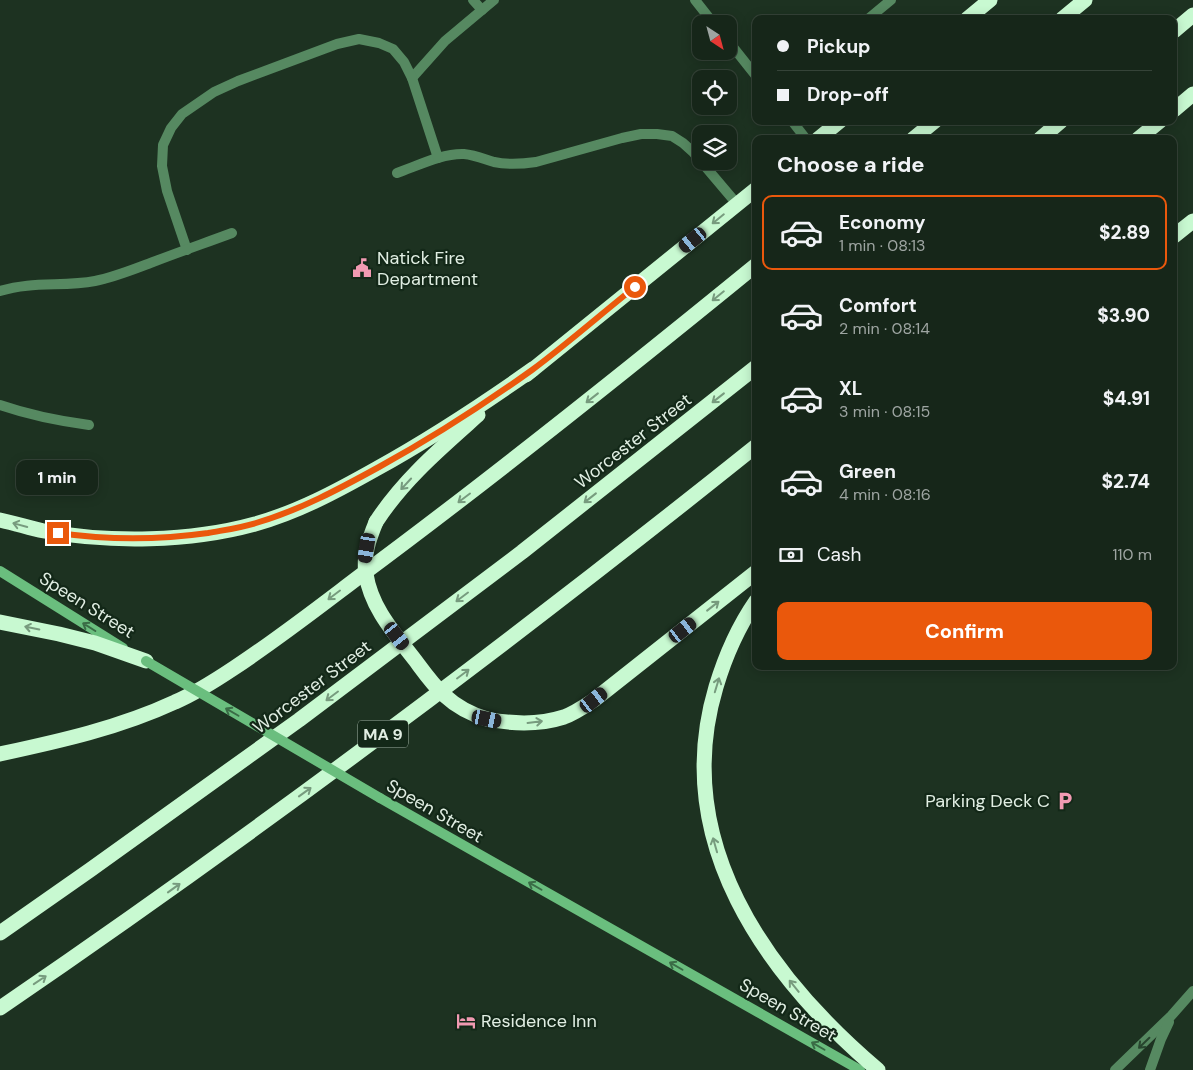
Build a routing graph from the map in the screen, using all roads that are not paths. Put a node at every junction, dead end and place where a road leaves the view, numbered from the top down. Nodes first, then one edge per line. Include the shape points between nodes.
1 (473, 0) edge
2 (494, 0) edge
3 (695, 0) edge
4 (891, 0) edge
5 (990, 0) edge
6 (1085, 0) edge
7 (482, 10) junction
8 (707, 15) edge
9 (873, 15) edge
10 (972, 15) edge
11 (1067, 15) edge
12 (1193, 15) edge
13 (1177, 28) edge
14 (738, 53) edge
15 (752, 71) edge
16 (412, 78) junction
17 (1193, 94) edge
18 (1177, 107) edge
19 (795, 125) edge
20 (835, 125) edge
21 (930, 125) edge
22 (1056, 125) edge
23 (1155, 125) edge
24 (803, 135) edge
25 (823, 135) edge
26 (918, 135) edge
27 (1045, 135) edge
28 (1143, 135) edge
29 (438, 158) junction
30 (397, 173) dead end
31 (752, 192) edge
32 (737, 204) junction
33 (1193, 221) edge
34 (232, 233) dead end
35 (1177, 234) edge
36 (187, 250) junction
37 (752, 268) edge
38 (0, 291) edge
39 (533, 369) junction
40 (752, 370) edge
41 (0, 405) edge
42 (89, 425) dead end
43 (752, 449) edge
44 (0, 520) edge
45 (0, 571) edge
46 (752, 575) edge
47 (752, 607) edge
48 (0, 622) edge
49 (146, 661) junction
50 (0, 754) edge
51 (0, 933) edge
52 (1193, 991) edge
53 (0, 1008) edge
54 (1171, 1016) junction
55 (860, 1070) edge
56 (878, 1070) edge
57 (1115, 1070) edge
58 (1150, 1070) edge

1 - 7 lane
2 - 7 lane
3 - 8 lane
4 - 9 lane
5 - 10 highway
6 - 11 highway
7 - 16 lane via 445,41
12 - 13 highway
14 - 15 lane
16 - 29 lane
16 - 36 lane via 393,49 359,39 238,81 214,92 182,114 163,145 162,166
17 - 18 highway
19 - 24 lane
20 - 25 highway
21 - 26 highway
22 - 27 highway
23 - 28 highway
29 - 30 lane
29 - 32 lane via 463,154 506,164 522,164 641,134 672,136 693,152
31 - 32 highway
32 -> 39 highway
33 - 35 highway
34 - 36 lane
36 - 38 lane via 104,279 70,284 31,284
37 -> 50 highway via 472,491 272,642 214,681 176,702 98,731
39 -> 44 highway via 415,447 356,480 305,506 254,524 170,538 139,539 72,535
39 -> 46 highway, bridge via 426,462 387,505 371,535 365,561 373,598 442,694 465,711 501,722 532,723 564,716 594,700
40 -> 51 highway, Worcester Street via 522,552 299,720
41 - 42 lane
53 -> 43 highway, MA 9 via 170,890 422,706
49 -> 45 main road, Speen Street
56 -> 47 highway via 850,1046 795,988 757,935 733,891 711,831 704,786 708,718 728,652
49 -> 48 highway via 86,641
55 -> 49 main road, Speen Street, bridge via 380,798
52 - 54 lane
54 -> 57 lane
54 - 58 lane

